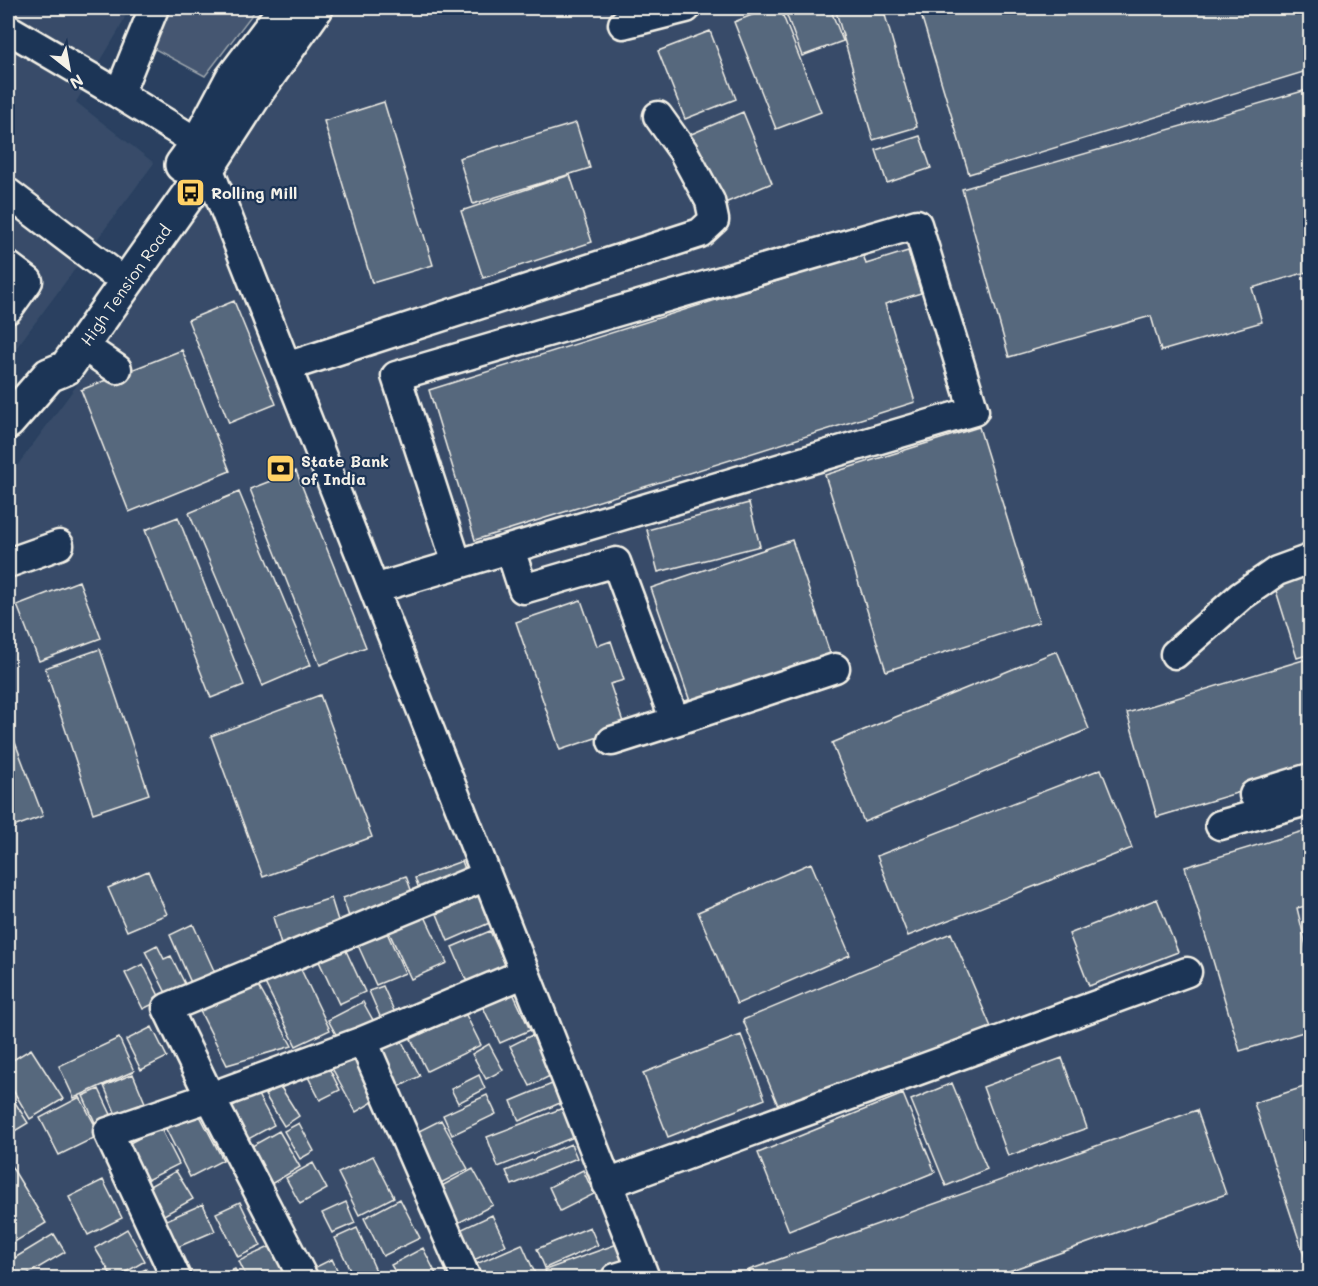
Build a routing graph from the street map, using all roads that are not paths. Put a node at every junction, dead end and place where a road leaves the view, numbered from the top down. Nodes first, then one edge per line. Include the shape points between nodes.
1 (154, 8) edge
2 (286, 8) edge
3 (316, 8) edge
4 (686, 8) edge
5 (623, 24) dead end
6 (8, 29) edge
7 (119, 94) junction
8 (658, 116) dead end
9 (203, 155) junction
10 (8, 193) edge
11 (8, 266) edge
12 (109, 270) junction
13 (8, 309) edge
14 (82, 345) junction
15 (286, 367) junction
16 (117, 369) dead end
17 (49, 375) junction
18 (8, 422) edge
19 (59, 545) dead end
20 (510, 549) junction
21 (1311, 559) edge
22 (8, 563) edge
23 (457, 564) junction
24 (374, 589) junction
25 (1175, 654) dead end
26 (835, 668) dead end
27 (675, 721) junction
28 (612, 741) dead end
29 (1311, 778) edge
30 (1254, 795) dead end
31 (1311, 800) edge
32 (1220, 825) dead end
33 (486, 876) junction
34 (1187, 972) dead end
35 (525, 973) junction
36 (363, 1041) junction
37 (210, 1097) junction
38 (608, 1184) junction
39 (634, 1276) edge
40 (176, 1278) edge
41 (303, 1278) edge
42 (466, 1278) edge

1 - 7 street
2 - 9 main road, High Tension Road via 232,80
3 - 9 main road, High Tension Road via 258,90
4 - 5 street
6 - 7 street
7 - 9 street
8 - 15 street via 683,151 710,201 714,220 700,233
9 - 12 main road, High Tension Road
9 - 14 main road, High Tension Road
9 - 15 street
10 - 12 street
11 - 13 street via 28,281
12 - 17 main road, High Tension Road via 49,360
14 - 16 street
14 - 17 main road, High Tension Road via 66,368
15 - 24 street
17 - 18 main road, High Tension Road
19 - 22 street
20 - 23 street
20 - 23 street via 974,411 917,224 396,376
20 - 27 street via 523,590 616,562
21 - 25 street via 1276,571
23 - 24 street
24 - 33 street
26 - 27 street
27 - 28 street
29 - 30 street
31 - 32 street
33 - 35 street
33 - 37 street via 167,1008
34 - 38 street
35 - 36 street
35 - 38 street
36 - 37 street
36 - 42 street
37 - 40 street via 108,1132
37 - 41 street
38 - 39 street

